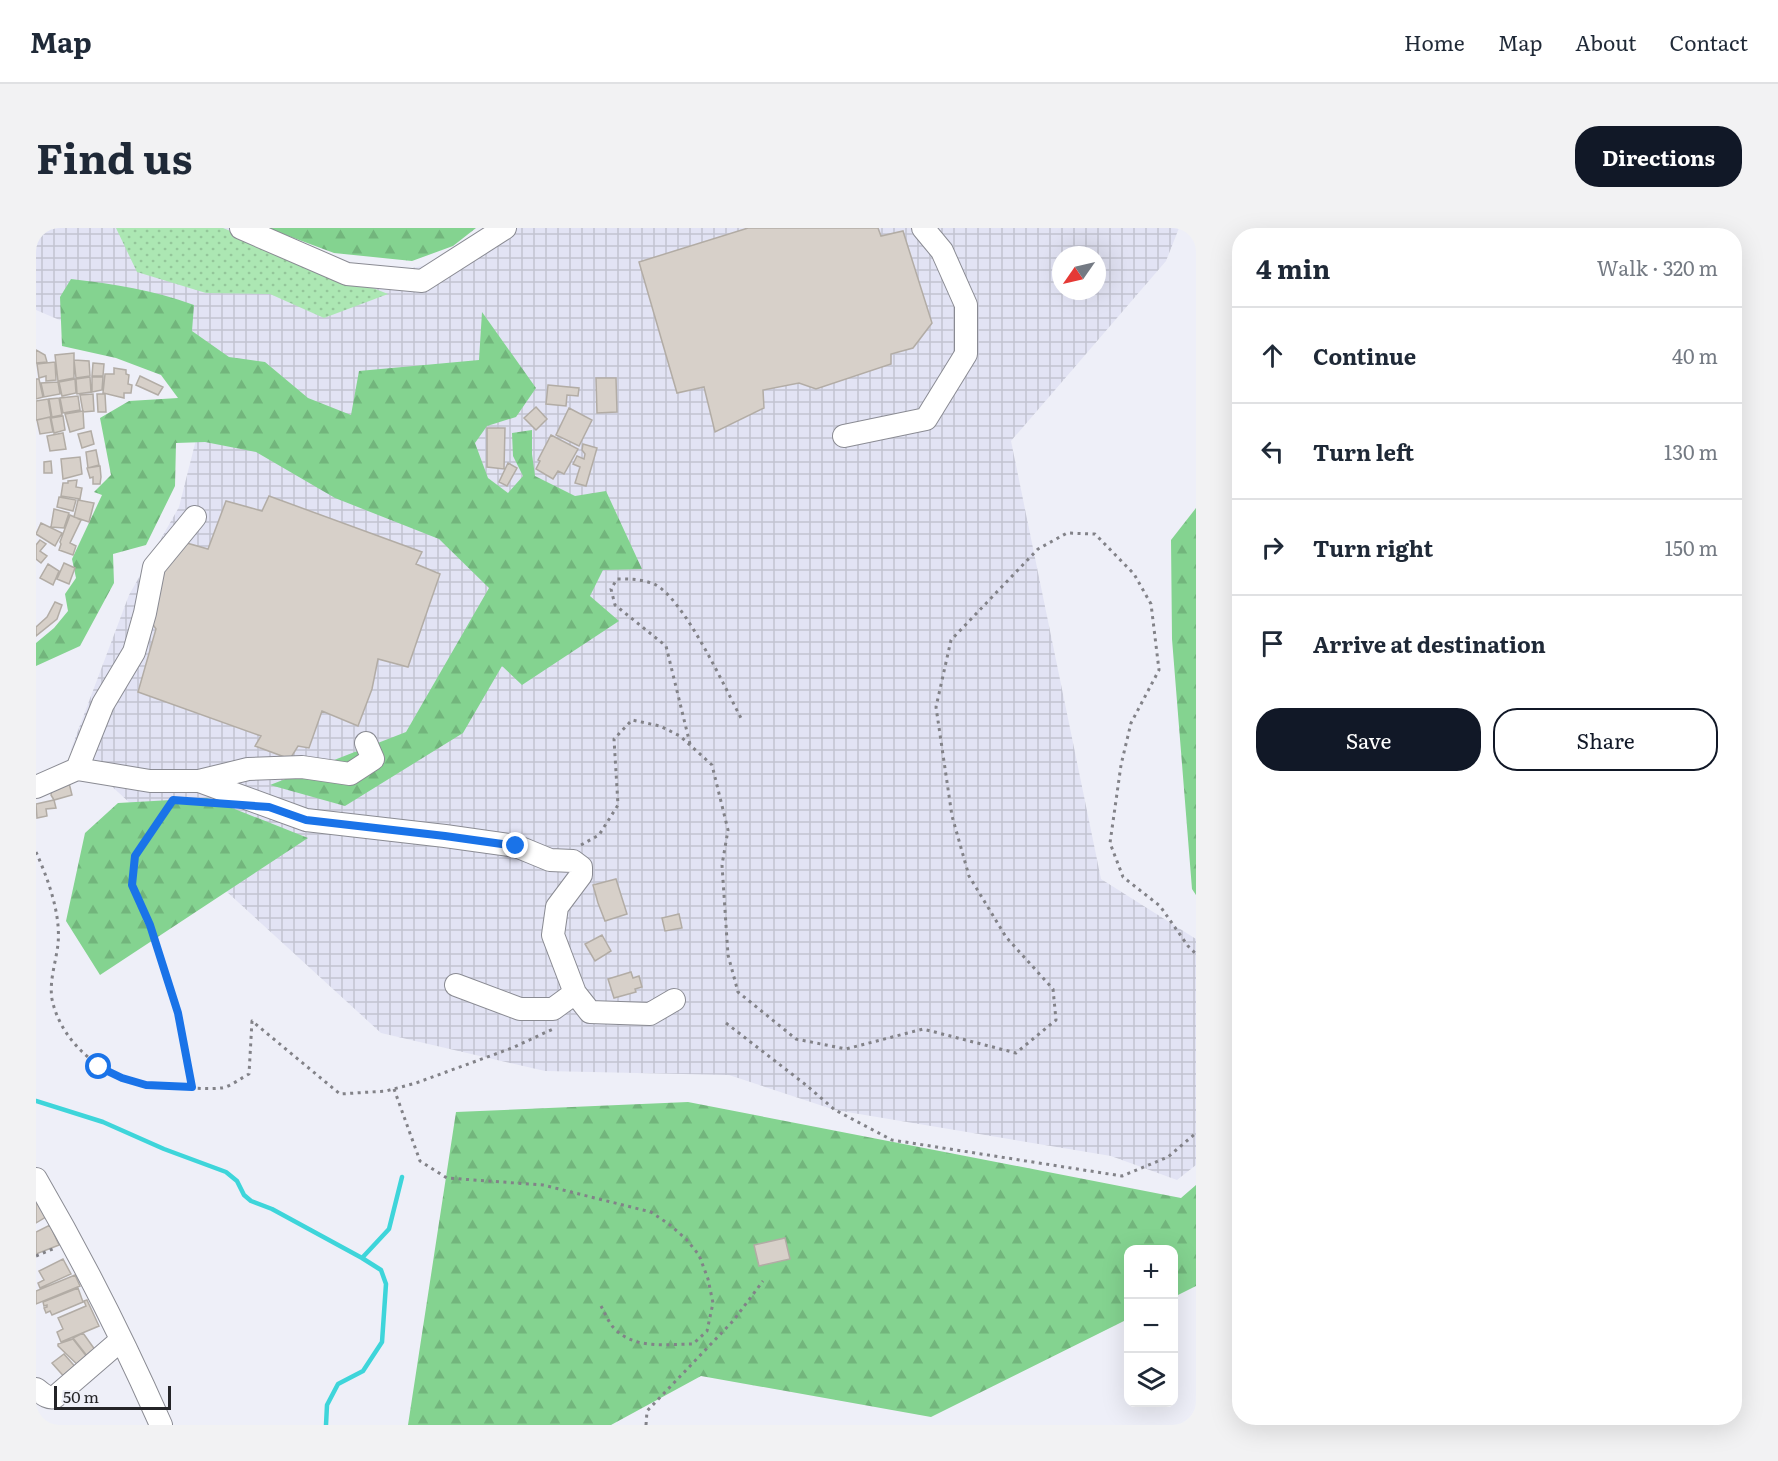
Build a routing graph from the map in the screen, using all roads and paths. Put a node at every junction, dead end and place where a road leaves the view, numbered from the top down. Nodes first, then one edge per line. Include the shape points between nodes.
1 (241, 228) edge
2 (505, 228) edge
3 (923, 228) edge
4 (844, 436) dead end
5 (195, 517) dead end
6 (742, 720) dead end
7 (366, 743) dead end
8 (691, 746) junction
9 (77, 769) junction
10 (200, 781) junction
11 (36, 787) edge
12 (183, 801) dead end
13 (581, 845) dead end
14 (36, 852) edge
15 (1196, 954) edge
16 (456, 985) dead end
17 (575, 993) junction
18 (674, 1000) dead end
19 (726, 1023) dead end
20 (561, 1025) dead end
21 (192, 1087) junction
22 (394, 1089) junction
23 (1196, 1133) edge
24 (36, 1179) edge
25 (763, 1281) dead end
26 (601, 1306) dead end
27 (121, 1340) junction
28 (36, 1389) edge
29 (161, 1425) edge
30 (646, 1425) edge

1 - 2 street via 347,274 422,281
3 - 4 street via 942,251 966,305 966,354 926,419
5 - 9 street via 154,567 134,652 103,704
6 - 8 path via 678,605 656,584 617,579 612,589 615,605 666,646
7 - 10 street via 373,759 350,774 302,767 258,769
8 - 13 path via 660,726 632,720 614,739 618,805 599,835
8 - 15 path via 712,765 728,830 722,865 728,955 738,992 796,1039 846,1049 923,1029 1016,1053 1056,1020 1053,989 1006,937 969,876 952,816 936,707 951,640 1038,549 1067,533 1095,534 1134,574 1151,604 1160,670 1131,723 1110,843 1123,877 1160,906
9 - 10 street via 150,781
9 - 11 street
10 - 17 street via 306,820 516,846 550,860 573,861 581,867 581,875 557,907 553,935
12 - 21 path via 173,800 135,856 132,885 150,925 178,1013
14 - 21 path via 48,878 56,912 58,942 51,996 57,1017 99,1067 146,1085
16 - 17 street via 520,1009 553,1010
17 - 18 street via 590,1012 650,1014
19 - 23 path via 835,1110 892,1140 1122,1176 1168,1157
20 - 22 path via 512,1048
21 - 22 path via 222,1088 249,1074 252,1022 340,1094
22 - 26 path via 420,1161 447,1178 543,1185 651,1212 686,1239 699,1255 713,1303 707,1331 693,1344 635,1342 614,1328
24 - 27 street
25 - 30 path via 734,1321 647,1411
27 - 28 street via 54,1397 46,1397
27 - 29 street

